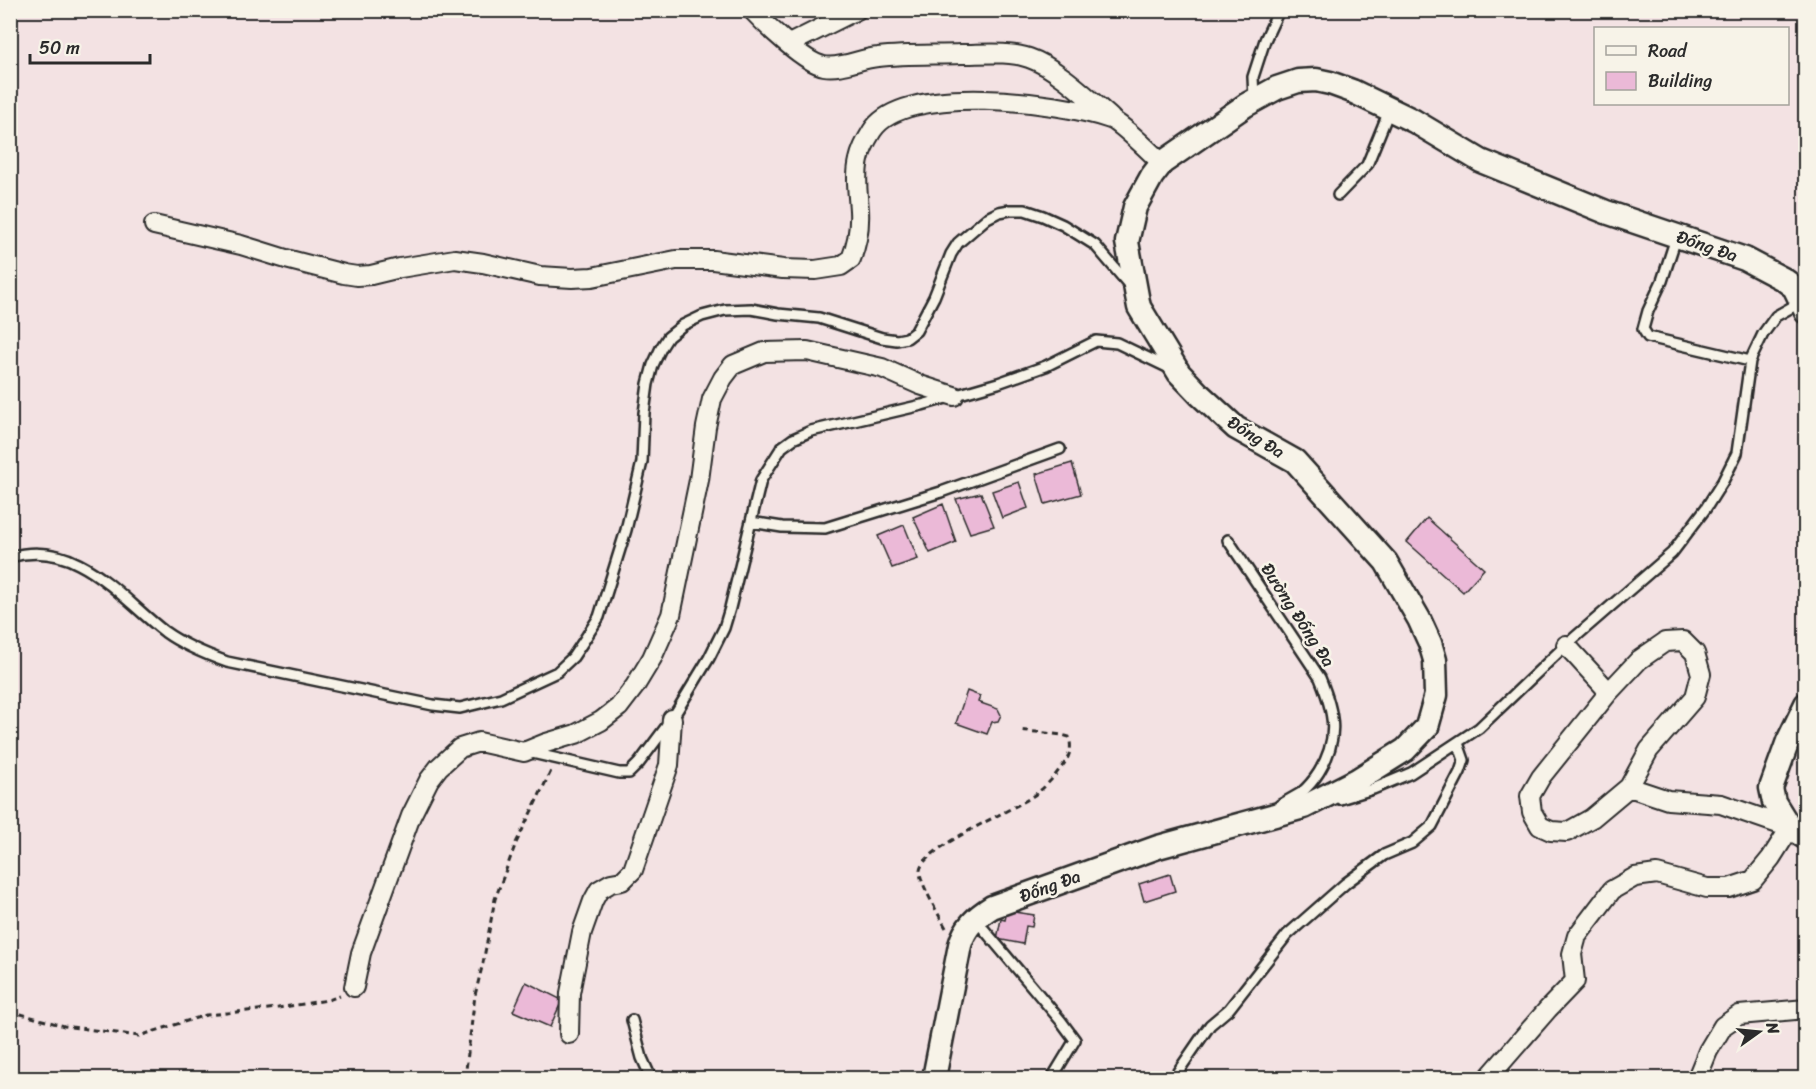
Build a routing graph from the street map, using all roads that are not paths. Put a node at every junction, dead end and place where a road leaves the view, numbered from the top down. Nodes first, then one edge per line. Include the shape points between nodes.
1 (752, 10) edge
2 (856, 10) edge
3 (1279, 10) edge
4 (789, 44) junction
5 (1255, 101) junction
6 (1390, 108) junction
7 (1112, 119) junction
8 (1162, 163) junction
9 (1338, 195) dead end
10 (154, 225) dead end
11 (1677, 236) junction
12 (1137, 295) junction
13 (1803, 307) edge
14 (1750, 361) junction
15 (1179, 373) junction
16 (954, 396) junction
17 (1060, 448) dead end
18 (751, 522) junction
19 (1228, 540) dead end
20 (10, 557) edge
21 (1566, 645) junction
22 (1609, 692) junction
23 (1806, 704) edge
24 (672, 719) junction
25 (1458, 742) junction
26 (524, 752) junction
27 (1629, 786) junction
28 (1304, 807) junction
29 (1255, 820) junction
30 (1798, 833) edge
31 (975, 918) junction
32 (354, 987) road end
33 (1806, 1010) edge
34 (632, 1020) dead end
35 (569, 1034) dead end
36 (1174, 1076) dead end
37 (651, 1078) edge
38 (934, 1078) edge
39 (1052, 1078) edge
40 (1488, 1078) edge
41 (1697, 1078) edge

1 - 4 street
2 - 4 street
3 - 5 lane via 1253,76
4 - 7 street via 826,66 919,54 980,53 1031,59 1077,88
5 - 6 street, Đống Đa via 1277,88 1316,80
5 - 8 street, Đống Đa
6 - 9 lane via 1367,165
6 - 11 street, Đống Đa via 1481,161
7 - 8 street
7 - 10 street via 1001,100 911,106 887,116 873,130 858,160 859,213 851,259 841,266 815,270 694,259 572,278 540,276 454,259 357,276
8 - 12 street, Đống Đa via 1135,207 1127,242
11 - 13 street, Đống Đa via 1765,269 1794,287
11 - 14 lane via 1643,329 1648,337
12 - 15 street, Đống Đa via 1139,307
12 - 20 lane via 1095,245 1043,216 1010,210 987,218 958,243 916,331 907,338 882,338 819,318 750,309 725,310 683,325 668,337 653,365 636,492 598,617 573,657 557,672 501,698 460,708 227,662 164,631 114,586 79,565 34,552
13 - 14 lane via 1776,316
14 - 21 lane via 1737,453 1706,508 1672,554
15 - 16 lane via 1117,343 1096,341 1046,366
15 - 28 street, Đống Đa via 1236,428 1295,461 1386,562 1419,619 1435,660 1436,695 1427,727 1386,763
16 - 18 lane via 811,431 793,439 782,447 761,480
16 - 26 street via 882,368 807,351 764,352 733,365 712,399 671,615 652,658 619,706 601,721
17 - 18 lane via 941,492 825,528
18 - 24 lane via 724,628
19 - 29 lane, Đường Đống Đa via 1320,678 1333,721 1333,744 1313,781
21 - 22 street
21 - 25 lane via 1479,728
22 - 27 street via 1639,660 1665,642 1683,641 1695,653 1701,674 1695,697 1649,750
22 - 27 street via 1541,777 1530,796 1532,812 1540,826 1567,832 1592,818
23 - 30 street via 1771,788 1774,802
24 - 26 lane via 629,773
24 - 35 street via 669,765 633,870 622,880 599,890 582,932 570,993
25 - 28 lane via 1411,773 1346,797
25 - 36 lane via 1464,760 1432,825 1412,843 1384,855 1346,883 1287,935 1229,1009 1210,1025
26 - 32 street via 479,742 460,748 429,780 411,816 361,953
27 - 30 street via 1668,800 1721,804
28 - 29 street, Đống Đa
29 - 31 street, Đống Đa via 1158,847 992,907
30 - 40 street via 1753,880 1729,888 1707,888 1657,874 1635,877 1612,890 1577,936 1572,954 1575,981
31 - 38 street, Đống Đa via 961,940
31 - 39 lane via 1075,1040
33 - 41 street via 1739,1015 1724,1026
34 - 37 lane

